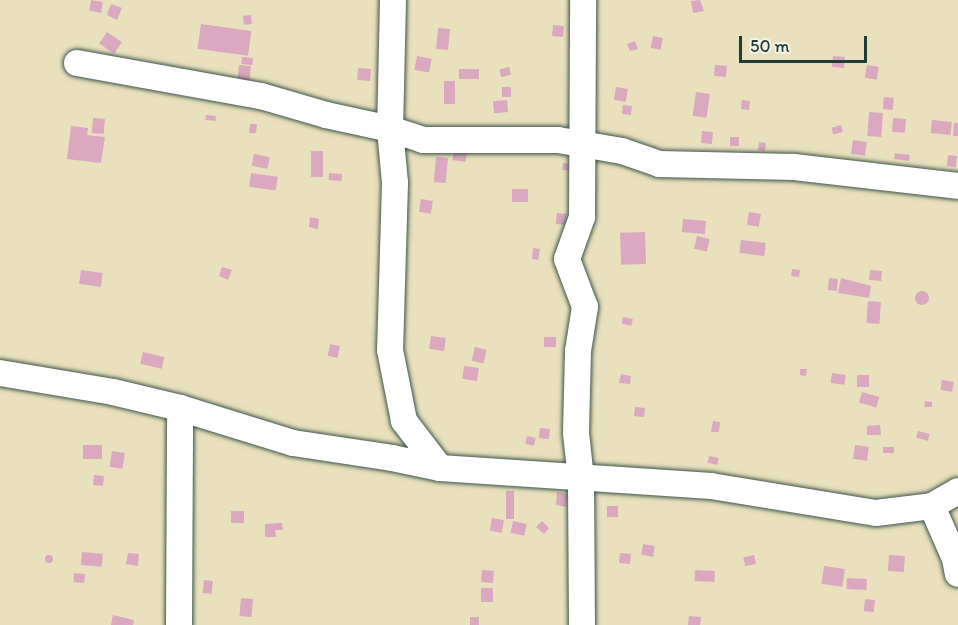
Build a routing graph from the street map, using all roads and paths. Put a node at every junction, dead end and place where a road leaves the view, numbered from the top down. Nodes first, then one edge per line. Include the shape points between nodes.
1 (393, 0) edge
2 (583, 0) edge
3 (77, 63) dead end
4 (390, 129) junction
5 (581, 143) junction
6 (958, 186) edge
7 (0, 373) edge
8 (180, 408) junction
9 (440, 468) junction
10 (581, 478) junction
11 (958, 491) edge
12 (932, 506) junction
13 (958, 574) edge
14 (179, 625) edge
15 (582, 625) edge

1 - 4 street
2 - 5 street
3 - 4 street via 261,96
4 - 5 street via 423,140
4 - 9 street via 395,183 390,350 404,421
5 - 6 street via 659,164 795,167
5 - 10 street via 582,217 567,259 585,307 578,351 576,433
7 - 8 street
8 - 9 street via 293,443
8 - 14 street
9 - 10 street
10 - 12 street via 711,486 876,513
10 - 15 street
11 - 12 street
12 - 13 street

